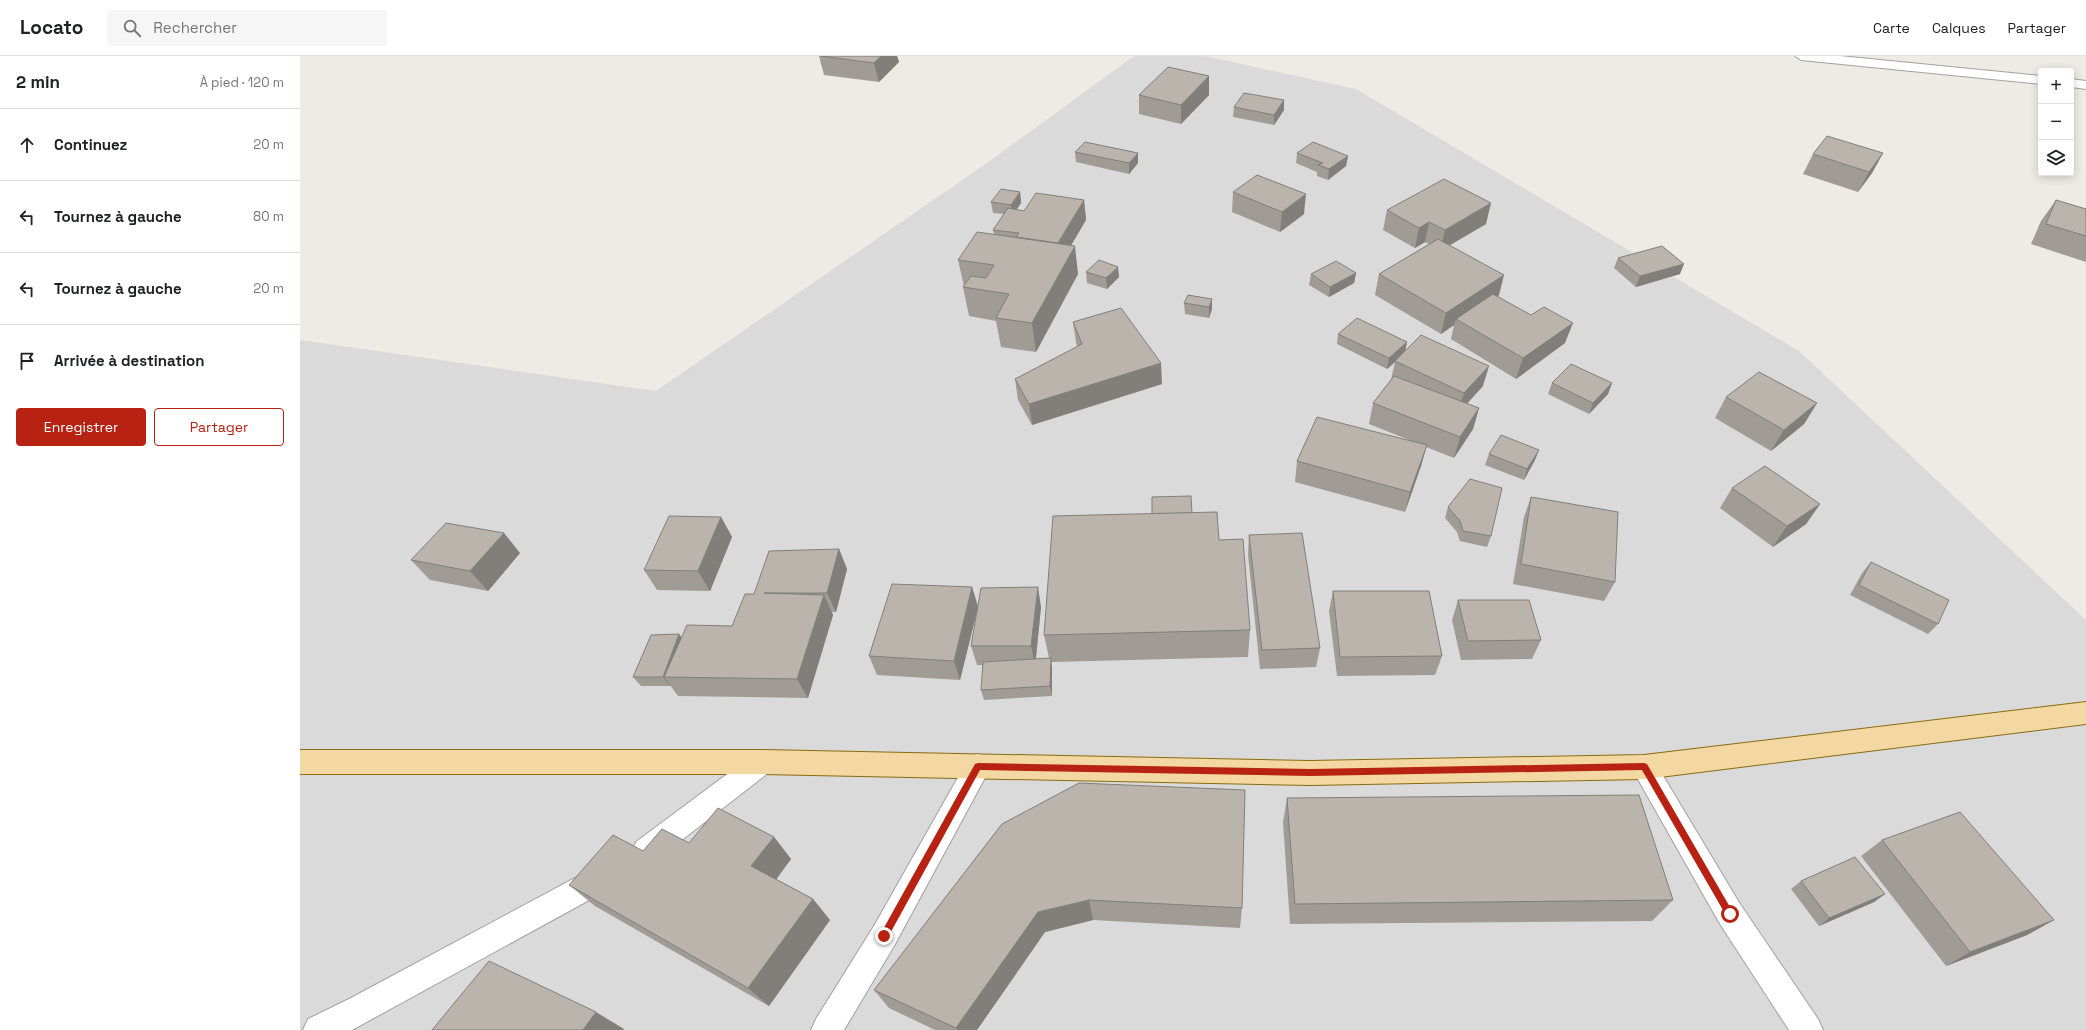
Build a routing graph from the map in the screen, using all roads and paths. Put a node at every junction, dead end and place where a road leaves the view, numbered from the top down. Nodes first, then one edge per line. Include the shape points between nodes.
1 (1801, 56) edge
2 (2038, 80) edge
3 (2074, 83) edge
4 (2086, 85) edge
5 (2086, 713) edge
6 (300, 762) edge
7 (763, 762) junction
8 (978, 766) junction
9 (1644, 767) junction
10 (319, 1030) edge
11 (827, 1030) edge
12 (1807, 1030) edge

1 - 2 street
3 - 4 street
5 - 9 main road
6 - 7 main road
7 - 8 main road
7 - 10 street via 637,857 360,1010
8 - 9 main road via 1310,773
8 - 11 street via 884,936
9 - 12 street via 1730,914

